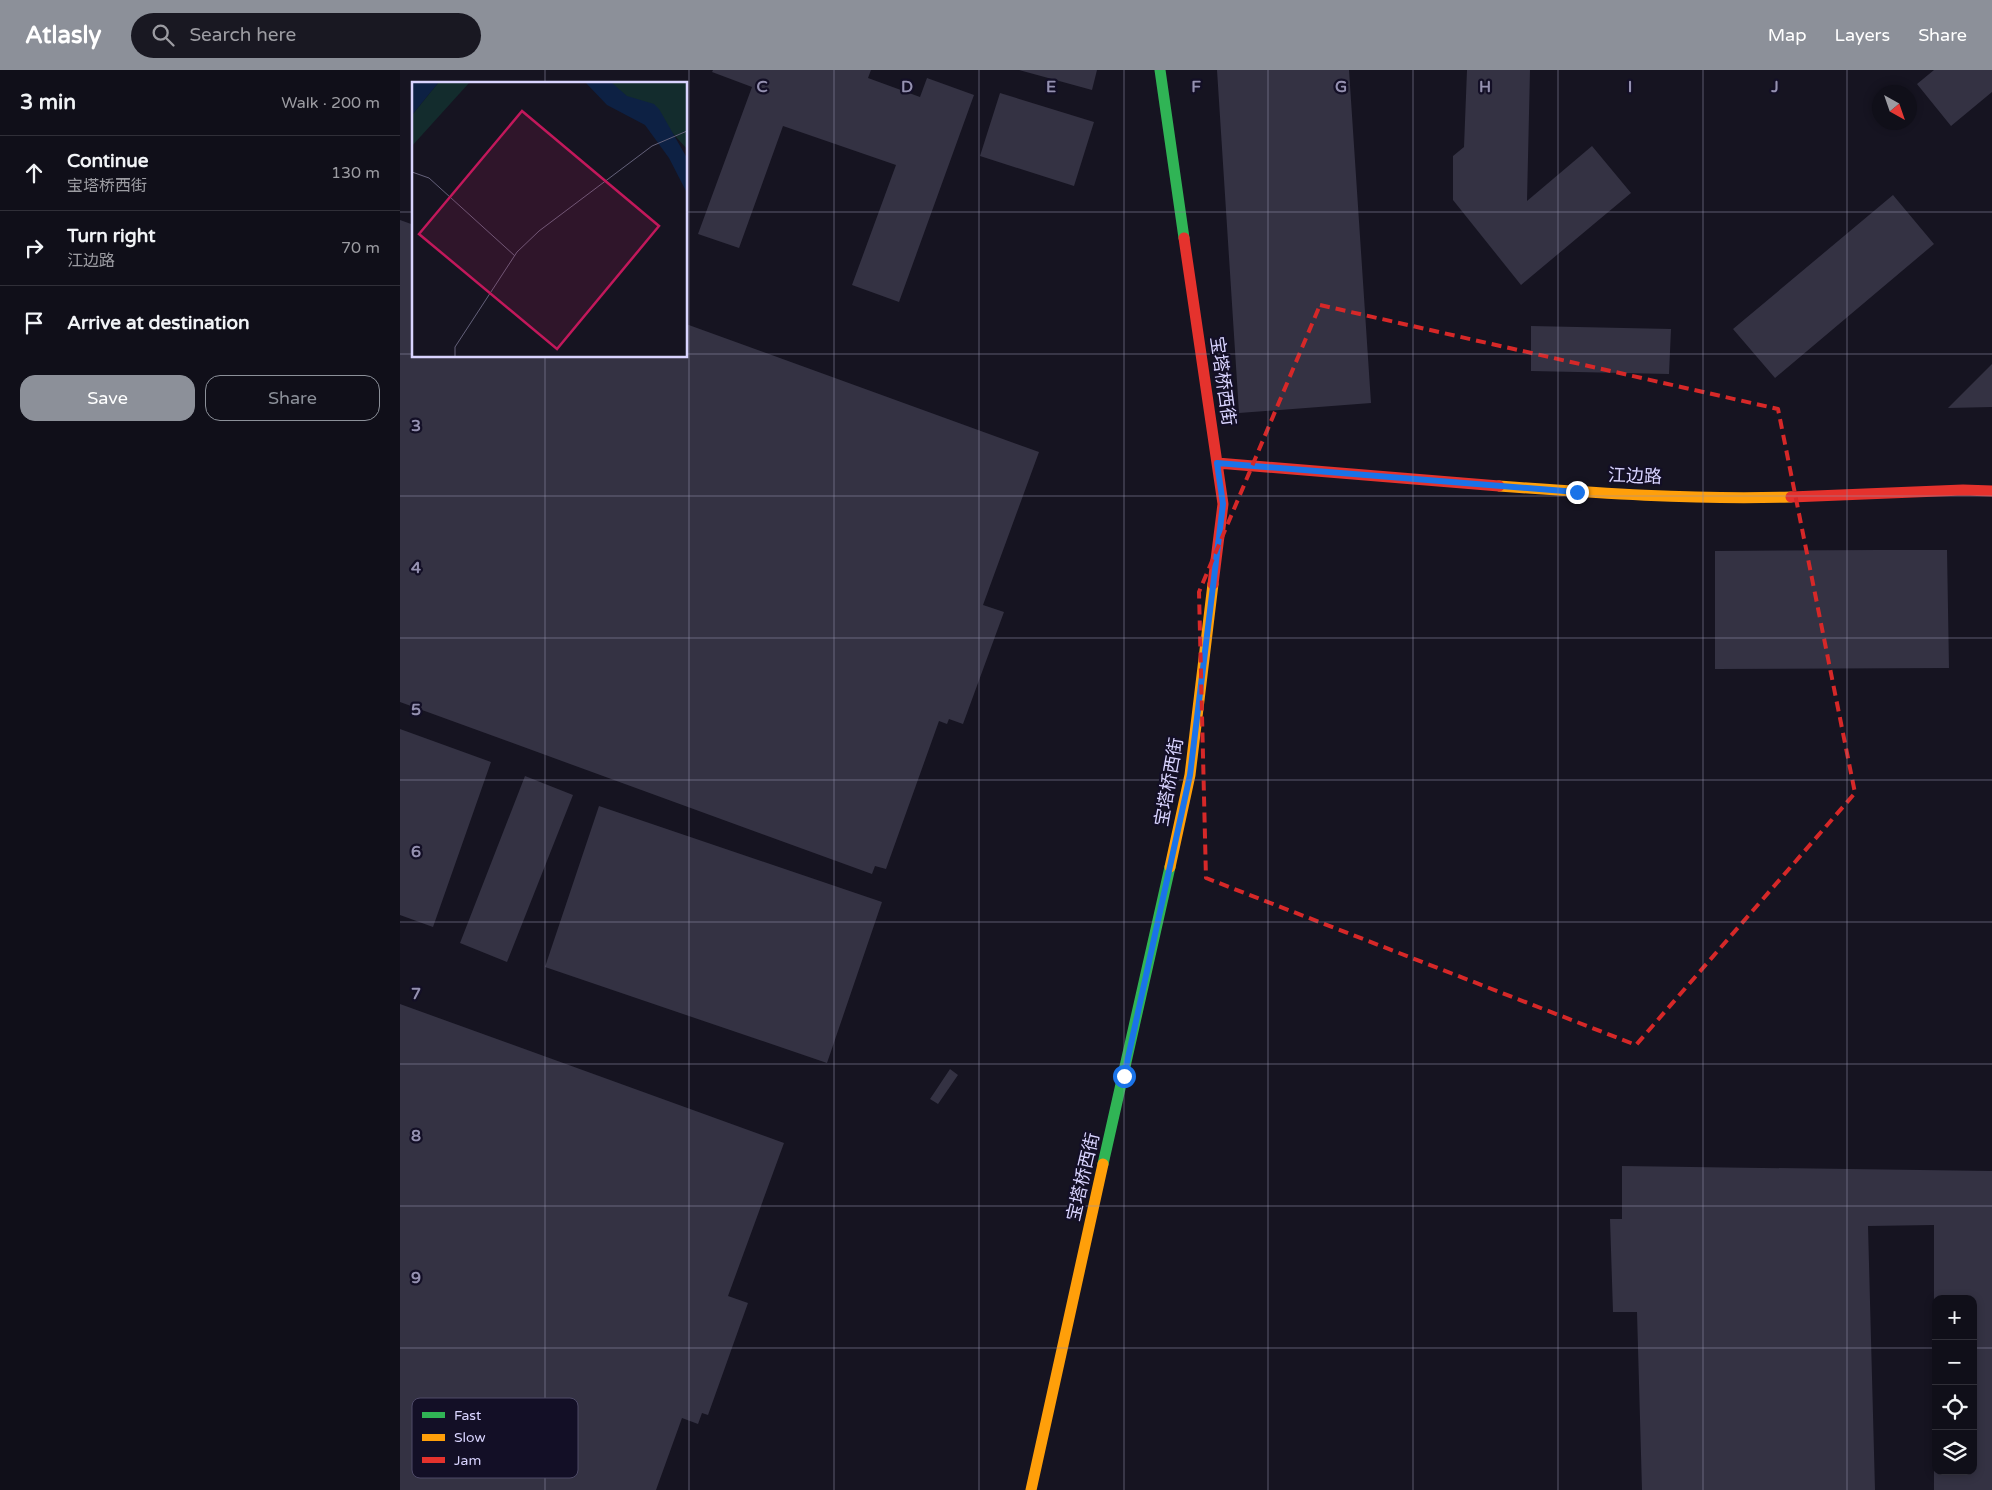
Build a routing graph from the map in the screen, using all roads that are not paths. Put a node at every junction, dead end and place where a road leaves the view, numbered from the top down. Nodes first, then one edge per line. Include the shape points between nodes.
1 (1160, 70) edge
2 (1217, 463) junction
3 (1992, 491) edge
4 (1030, 1490) edge

1 - 2 street, 宝塔桥西街
2 - 3 street, 江边路 via 1587,492 1754,498
2 - 4 street, 宝塔桥西街 via 1223,504 1190,775

